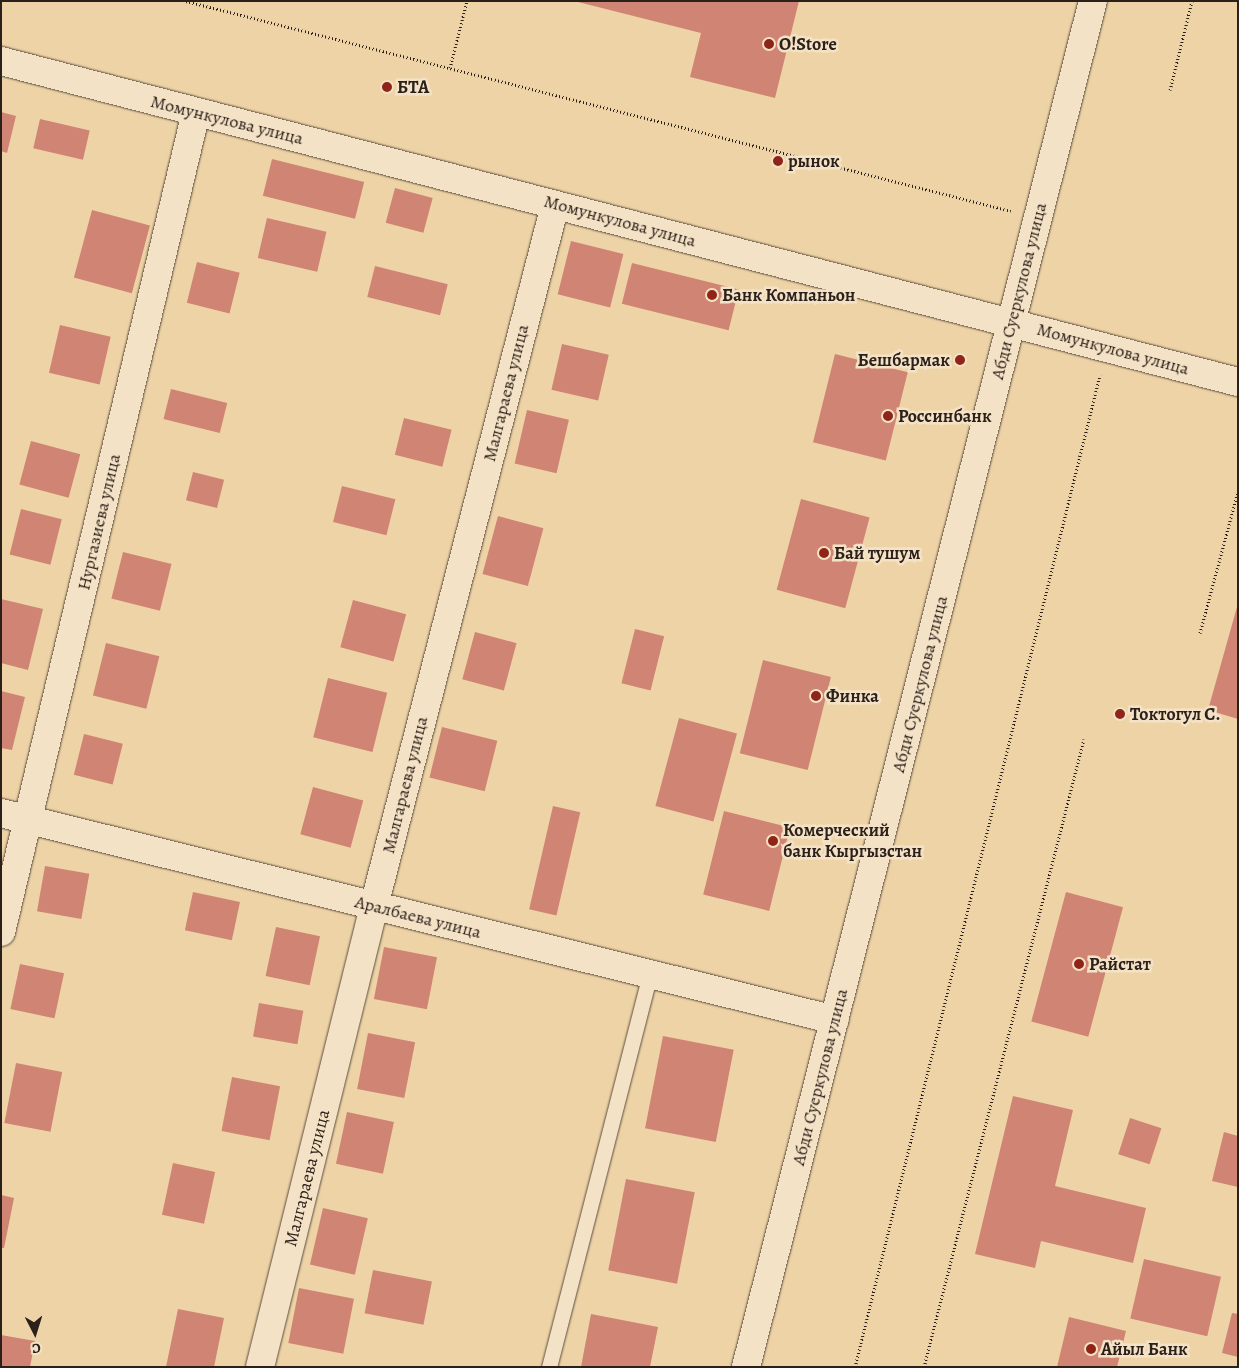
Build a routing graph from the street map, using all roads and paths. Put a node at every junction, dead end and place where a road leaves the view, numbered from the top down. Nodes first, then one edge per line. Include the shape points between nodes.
1 (186, 1) edge
2 (467, 1) edge
3 (1093, 1) edge
4 (1192, 1) edge
5 (1, 62) edge
6 (450, 68) junction
7 (1170, 90) dead end
8 (196, 112) junction
9 (554, 205) junction
10 (1011, 211) dead end
11 (1011, 323) junction
12 (1107, 348) junction
13 (1238, 382) edge
14 (1238, 491) edge
15 (1200, 633) dead end
16 (1084, 740) dead end
17 (1, 813) edge
18 (29, 820) junction
19 (374, 906) junction
20 (1, 932) edge
21 (650, 974) junction
22 (835, 1020) junction
23 (260, 1367) edge
24 (549, 1367) edge
25 (746, 1367) edge
26 (855, 1367) edge
27 (924, 1367) edge

1 - 6 path
2 - 6 path
3 - 11 street, Абди Суеркулова улица
4 - 7 path
5 - 8 street, Момункулова улица
6 - 10 path
8 - 9 street, Момункулова улица
8 - 18 street, Нургазиева улица
9 - 11 street, Момункулова улица
9 - 19 street, Малгараева улица
11 - 12 street, Момункулова улица
11 - 22 street, Абди Суеркулова улица
12 - 13 street, Момункулова улица
12 - 26 path
14 - 15 path
16 - 27 path
17 - 18 street, Аралбаева улица
18 - 19 street, Аралбаева улица
18 - 20 street, Нургазиева улица
19 - 21 street, Аралбаева улица
19 - 23 street, Малгараева улица
21 - 22 street, Аралбаева улица
21 - 24 lane
22 - 25 street, Абди Суеркулова улица

